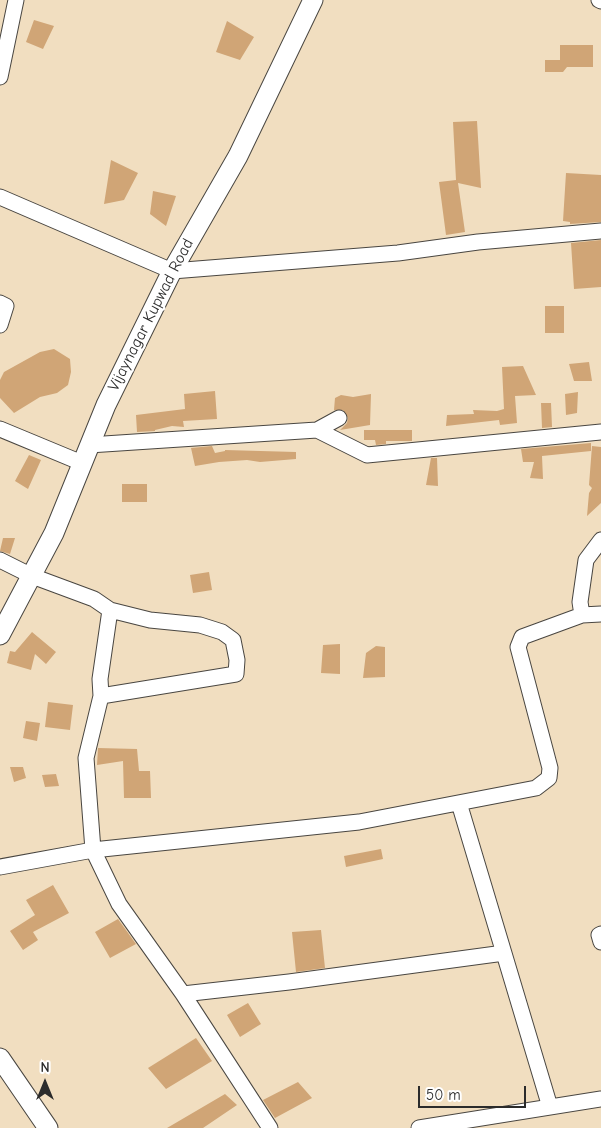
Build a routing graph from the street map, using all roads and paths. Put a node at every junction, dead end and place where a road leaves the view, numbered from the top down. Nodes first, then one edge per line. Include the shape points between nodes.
1 (16, 0) edge
2 (313, 0) edge
3 (0, 77) edge
4 (0, 197) edge
5 (601, 231) edge
6 (172, 270) junction
7 (0, 303) edge
8 (0, 325) edge
9 (339, 418) dead end
10 (317, 430) junction
11 (1, 432) edge
12 (601, 432) edge
13 (86, 454) junction
14 (601, 540) edge
15 (0, 560) edge
16 (32, 576) junction
17 (110, 610) junction
18 (601, 614) edge
19 (582, 615) junction
20 (0, 635) edge
21 (101, 696) junction
22 (459, 802) junction
23 (93, 850) junction
24 (0, 867) edge
25 (601, 934) edge
26 (601, 942) edge
27 (504, 953) junction
28 (184, 994) junction
29 (0, 1058) edge
30 (601, 1099) edge
31 (550, 1107) junction
32 (48, 1128) edge
33 (270, 1128) edge
34 (419, 1128) edge

1 - 3 street
2 - 6 street, Vijaynagar Kupwad Road via 238,156
4 - 6 street
5 - 6 street via 398,253
6 - 13 street, Vijaynagar Kupwad Road via 106,405
7 - 8 street via 6,306
9 - 10 street
10 - 12 street via 367,455
10 - 13 street
11 - 13 street
13 - 16 street, Vijaynagar Kupwad Road via 54,533
14 - 19 street via 586,560 580,602
15 - 16 street
16 - 17 street via 94,599
16 - 20 street, Vijaynagar Kupwad Road
17 - 21 street via 100,679
17 - 21 street via 150,620 200,625 222,632 232,640 237,660 236,674
18 - 19 street
19 - 22 street via 522,637 518,647 550,768 549,778 536,788
21 - 23 street via 86,758
22 - 23 street via 359,822
22 - 27 street
23 - 24 street
23 - 28 street via 119,904
25 - 26 street
27 - 28 street
27 - 31 street
28 - 33 street
29 - 32 street
30 - 31 street
31 - 34 street

